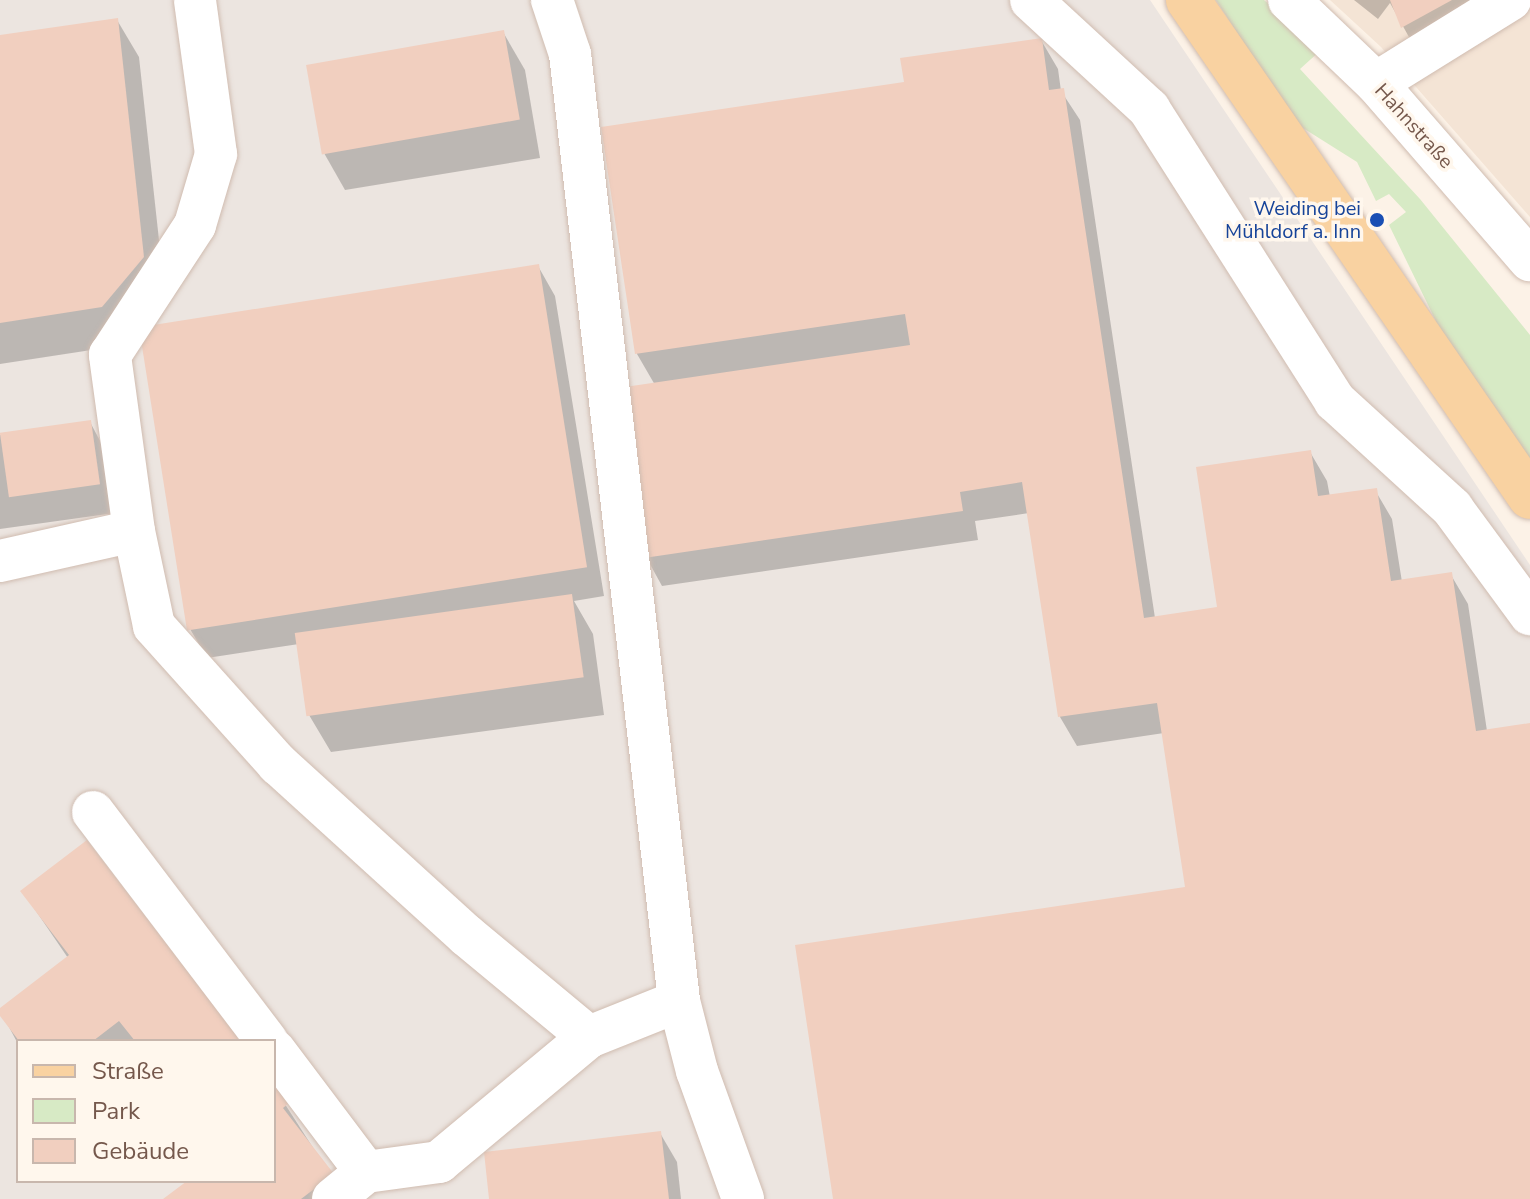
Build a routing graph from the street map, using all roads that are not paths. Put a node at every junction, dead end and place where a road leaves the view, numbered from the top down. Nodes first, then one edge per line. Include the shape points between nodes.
1 (195, 0) edge
2 (552, 0) edge
3 (1031, 0) edge
4 (1188, 0) edge
5 (1289, 0) edge
6 (1510, 0) edge
7 (1376, 83) junction
8 (1530, 260) edge
9 (1530, 497) edge
10 (134, 531) junction
11 (0, 561) edge
12 (1530, 614) edge
13 (93, 812) dead end
14 (679, 1001) junction
15 (589, 1037) junction
16 (265, 1039) edge
17 (276, 1053) edge
18 (366, 1172) junction
19 (333, 1199) edge
20 (743, 1199) edge

1 - 10 street via 216,154 195,225 110,355
2 - 14 street via 570,54
3 - 12 street via 1149,109 1335,401 1452,508
4 - 9 main road
5 - 7 street, Hahnstraße
6 - 7 street
7 - 8 street, Hahnstraße
10 - 11 street
10 - 15 street via 154,626 278,764 466,935
13 - 16 street
14 - 15 street
14 - 20 street
15 - 18 street via 439,1162
17 - 18 street
18 - 19 street

